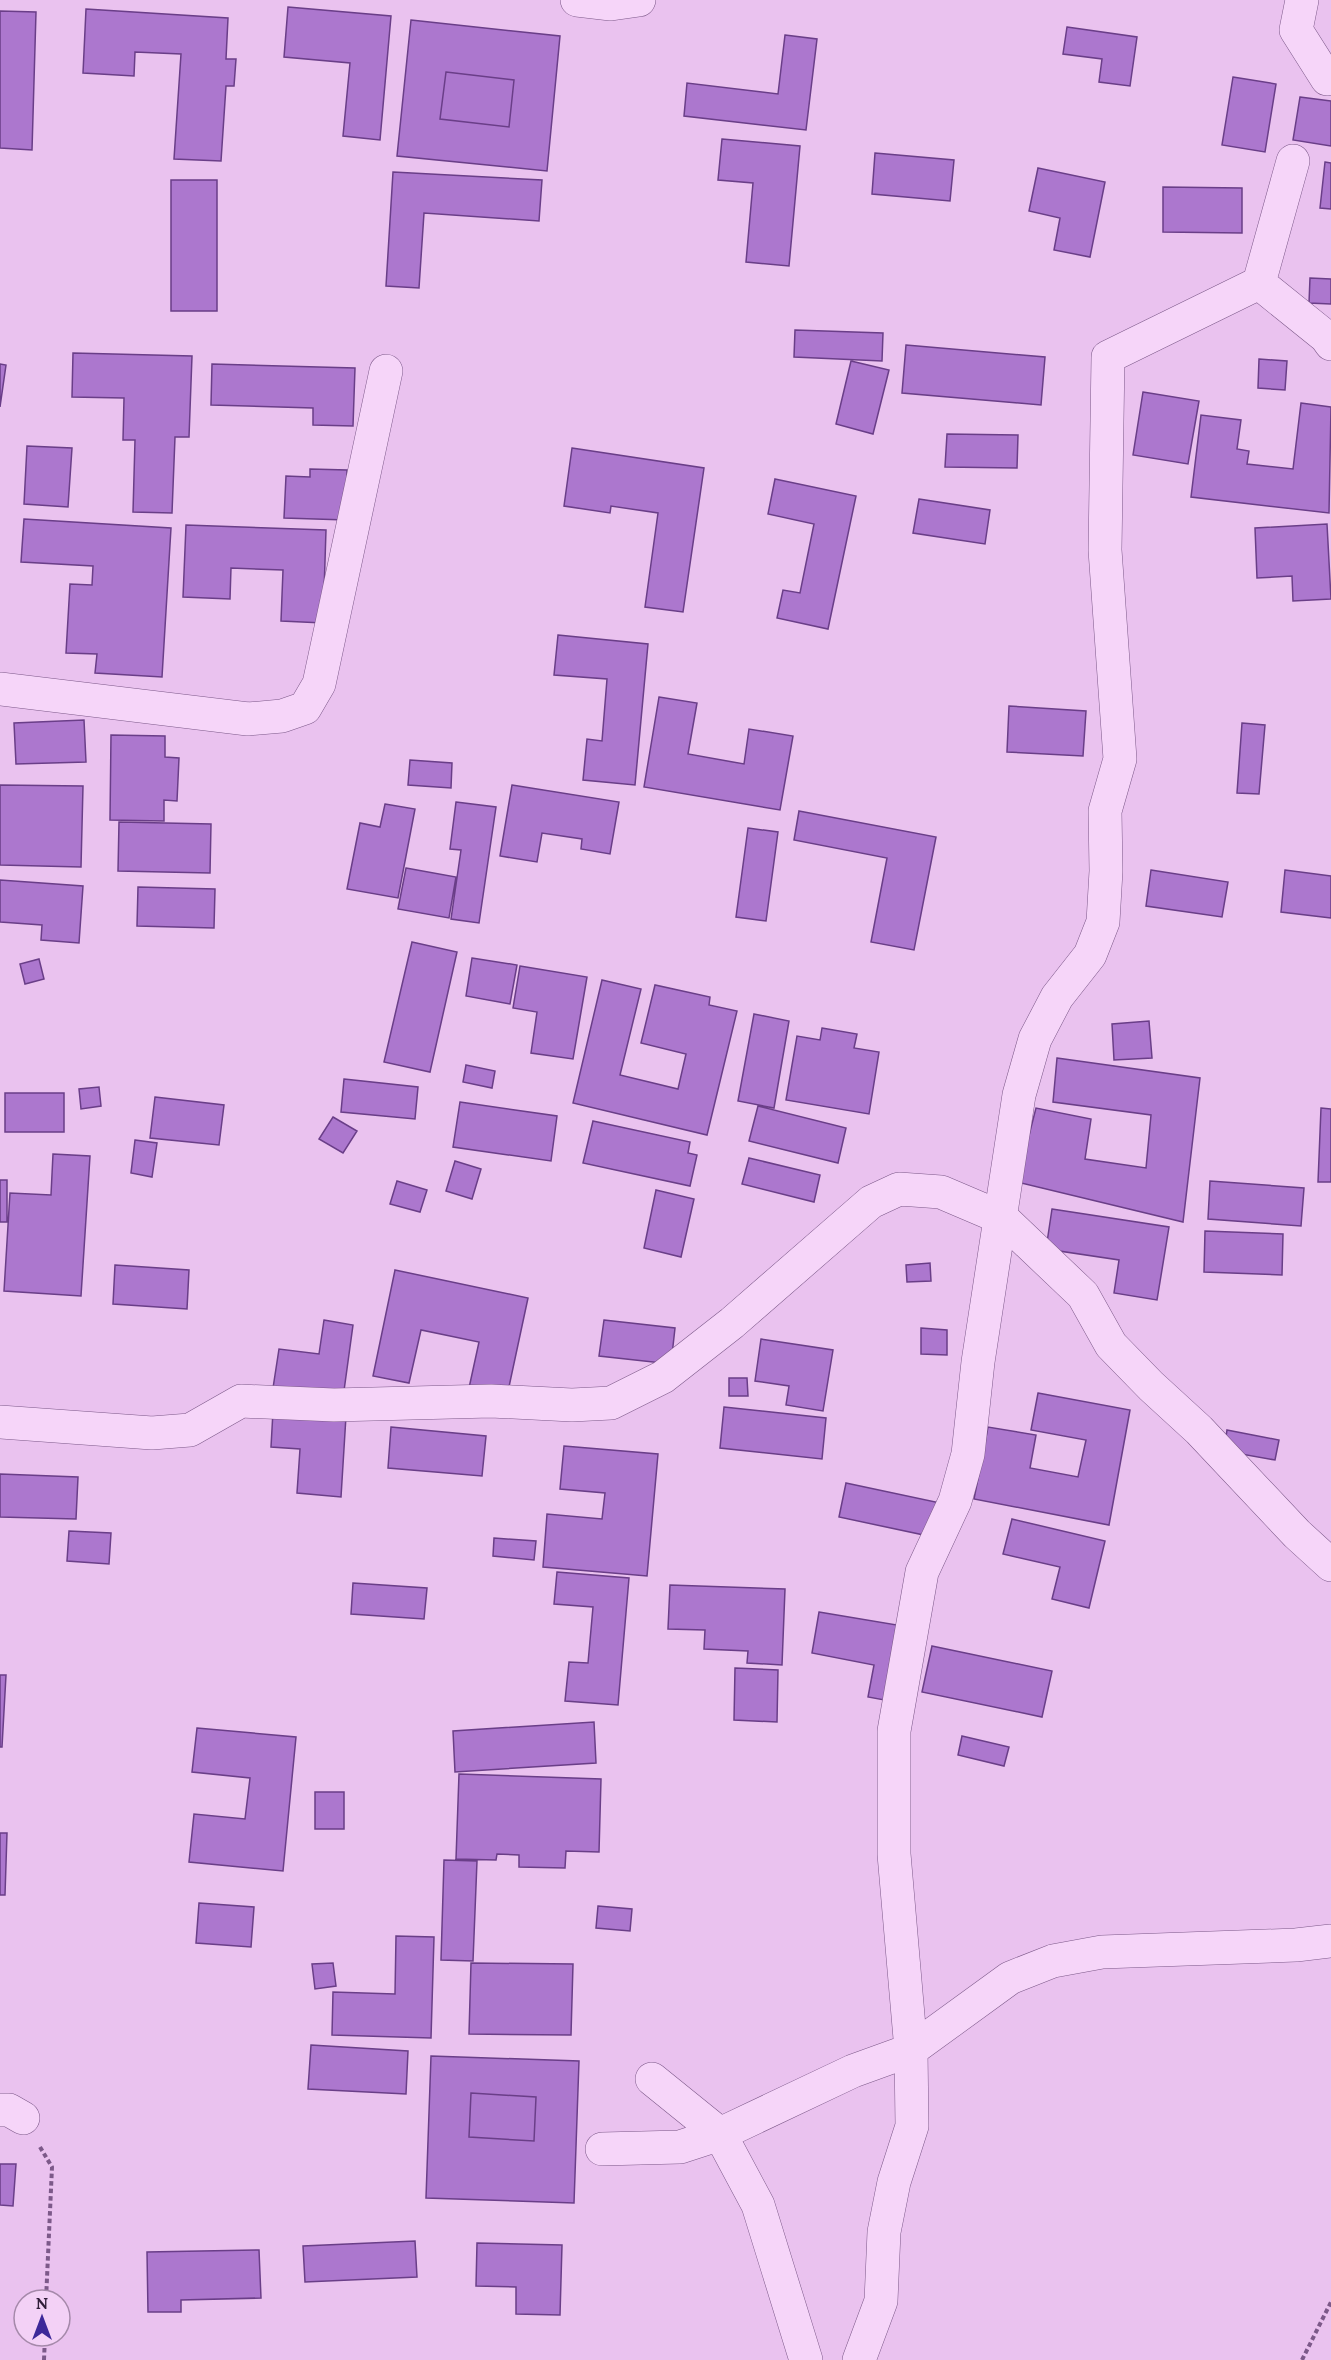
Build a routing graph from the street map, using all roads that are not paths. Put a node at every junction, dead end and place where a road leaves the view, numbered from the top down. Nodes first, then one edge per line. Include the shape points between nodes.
1 (577, 0) edge
2 (639, 0) edge
3 (1302, 0) edge
4 (1327, 79) dead end
5 (1293, 161) dead end
6 (1259, 283) junction
7 (1331, 344) edge
8 (386, 371) dead end
9 (0, 689) edge
10 (1002, 1218) junction
11 (0, 1422) edge
12 (1331, 1565) edge
13 (1331, 1941) edge
14 (911, 2050) junction
15 (652, 2079) dead end
16 (720, 2134) junction
17 (602, 2149) dead end
18 (806, 2360) edge
19 (859, 2360) edge

1 - 2 street via 611,4
3 - 4 street via 1296,30
5 - 6 street
6 - 7 street
6 - 10 street via 1108,357 1105,550 1120,759 1105,811 1103,922 1090,955 1057,998 1035,1039 1019,1095
8 - 9 street via 319,684 305,708 282,716 248,719
10 - 11 street via 941,1192 899,1189 871,1202 732,1323 663,1377 611,1403 334,1405 241,1401 190,1431 152,1433
10 - 12 street via 1083,1295 1111,1345 1127,1362
10 - 14 street via 978,1362 968,1454 955,1501 922,1572 894,1731 894,1854
13 - 14 street via 1102,1952 1053,1961 1010,1978
14 - 16 street via 853,2072
14 - 19 street via 912,2126 894,2181 884,2232 881,2301
15 - 16 street
16 - 17 street via 680,2147
16 - 18 street via 758,2205

